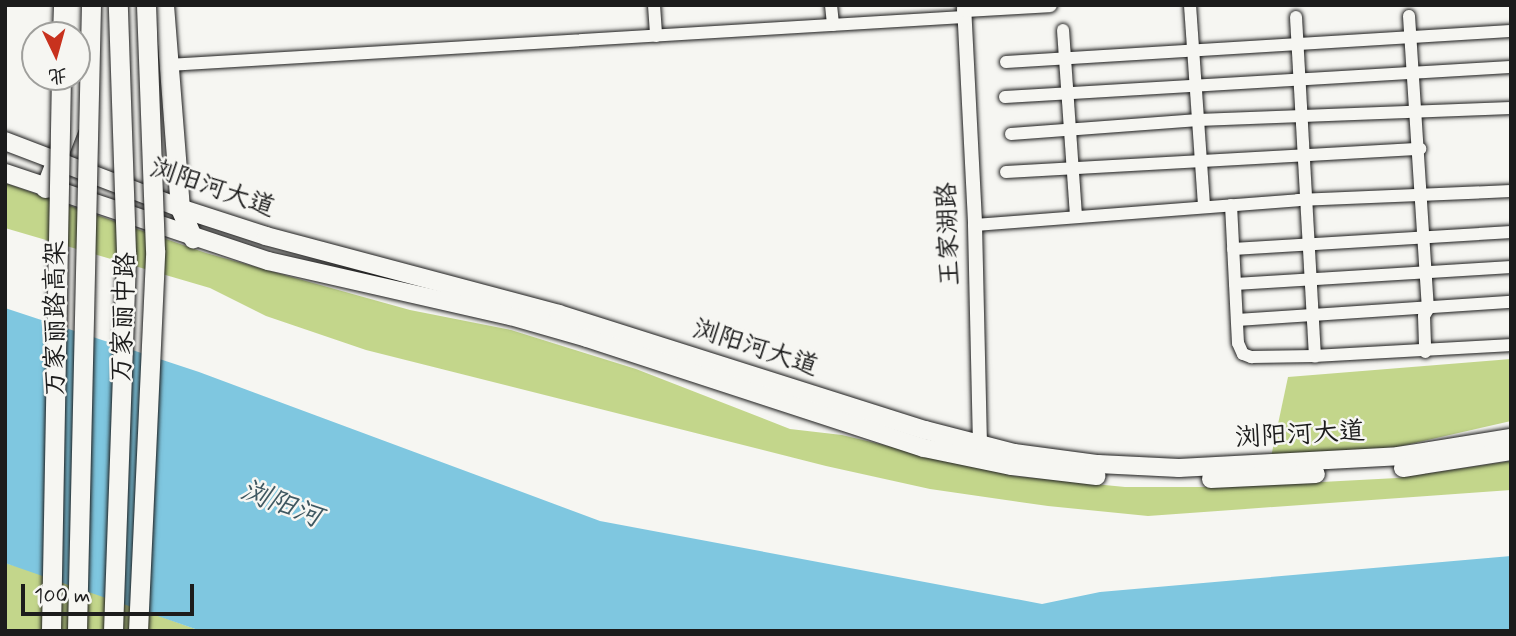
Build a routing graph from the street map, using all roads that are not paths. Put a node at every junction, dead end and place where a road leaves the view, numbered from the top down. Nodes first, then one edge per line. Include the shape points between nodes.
1 (90, 5) edge
2 (118, 5) edge
3 (146, 5) edge
4 (164, 5) edge
5 (654, 5) edge
6 (831, 5) edge
7 (1050, 5) edge
8 (1190, 5) edge
9 (964, 11) edge
10 (1409, 16) dead end
11 (1296, 17) dead end
12 (833, 25) junction
13 (1063, 30) dead end
14 (1511, 32) edge
15 (656, 36) junction
16 (1412, 37) junction
17 (1297, 43) junction
18 (1193, 49) junction
19 (1065, 58) junction
20 (1006, 62) dead end
21 (168, 65) junction
22 (1511, 67) edge
23 (1414, 72) junction
24 (1300, 78) junction
25 (1195, 84) junction
26 (61, 91) edge
27 (76, 91) edge
28 (1066, 93) junction
29 (1005, 97) dead end
30 (1511, 108) edge
31 (1417, 111) junction
32 (1303, 116) junction
33 (1198, 120) junction
34 (1069, 130) junction
35 (1011, 134) dead end
36 (5, 141) edge
37 (1420, 149) junction
38 (1305, 153) junction
39 (1201, 159) junction
40 (55, 160) junction
41 (1073, 168) junction
42 (1006, 172) dead end
43 (5, 173) edge
44 (45, 188) junction
45 (1511, 191) edge
46 (1423, 197) junction
47 (1307, 200) junction
48 (1231, 205) junction
49 (1204, 207) junction
50 (180, 208) junction
51 (1076, 217) junction
52 (975, 225) junction
53 (1511, 232) edge
54 (193, 238) junction
55 (1425, 238) junction
56 (1309, 245) junction
57 (1233, 249) junction
58 (1511, 267) edge
59 (1426, 273) junction
60 (1311, 280) junction
61 (1235, 285) junction
62 (1511, 302) edge
63 (1428, 309) junction
64 (1312, 317) junction
65 (1237, 320) junction
66 (1511, 345) edge
67 (1425, 352) junction
68 (1315, 356) junction
69 (1511, 438) edge
70 (1511, 452) edge
71 (980, 453) junction
72 (51, 631) edge
73 (77, 631) edge
74 (113, 631) edge
75 (138, 631) edge

1 - 73 main road, 万家丽路高架, bridge
2 - 74 main road, 万家丽中路, bridge via 126,251
3 - 75 main road, 万家丽中路, bridge via 155,250
4 - 21 main road
5 - 15 street
6 - 12 street
7 - 9 street
8 - 18 street
9 - 12 street
9 - 52 street, 王家湖路
10 - 16 street
11 - 17 street
12 - 15 street
13 - 19 street
14 - 16 street
15 - 21 street
16 - 17 street
16 - 23 street
17 - 18 street
17 - 24 street
18 - 19 street
18 - 25 street
19 - 20 street
19 - 28 street
21 - 50 main road
22 - 23 street
23 - 24 street
23 - 31 street
24 - 25 street
24 - 32 street
25 - 28 street
25 - 33 street
26 - 72 main road, 万家丽路高架, bridge
27 - 40 main road via 76,109
28 - 29 street
28 - 34 street
30 - 31 street
31 - 32 street
31 - 37 street
32 - 33 street
32 - 38 street
33 - 34 street
33 - 39 street
34 - 35 street
34 - 41 street
36 - 40 main road, 浏阳河大道
37 - 38 street
37 - 46 street
38 - 39 street
38 - 47 street
39 - 41 street
39 - 49 street
40 - 44 main road
40 - 50 main road, 浏阳河大道
41 - 42 street
41 - 51 street
43 - 44 main road, 浏阳河大道
44 - 54 main road, 浏阳河大道
45 - 46 street
46 - 47 street
46 - 55 street
47 - 48 street
47 - 56 street
48 - 49 street
48 - 57 street
49 - 51 street
50 - 54 main road
50 - 71 main road, 浏阳河大道 via 266,236 559,314
51 - 52 street
52 - 71 street, 王家湖路
53 - 55 street
54 - 71 main road, 浏阳河大道 via 268,261 524,320 924,448
55 - 56 street
55 - 59 street
56 - 57 street
56 - 60 street
57 - 61 street
58 - 59 street
59 - 60 street
59 - 63 street
60 - 61 street
60 - 64 street
61 - 65 street
62 - 63 street
63 - 64 street
63 - 67 street via 1424,316
64 - 65 street
64 - 68 street
65 - 68 street via 1243,354
66 - 67 street
67 - 68 street
69 - 71 main road, 浏阳河大道 via 1398,456 1179,468
70 - 71 main road, 浏阳河大道 via 1399,468 1178,480 1100,476

